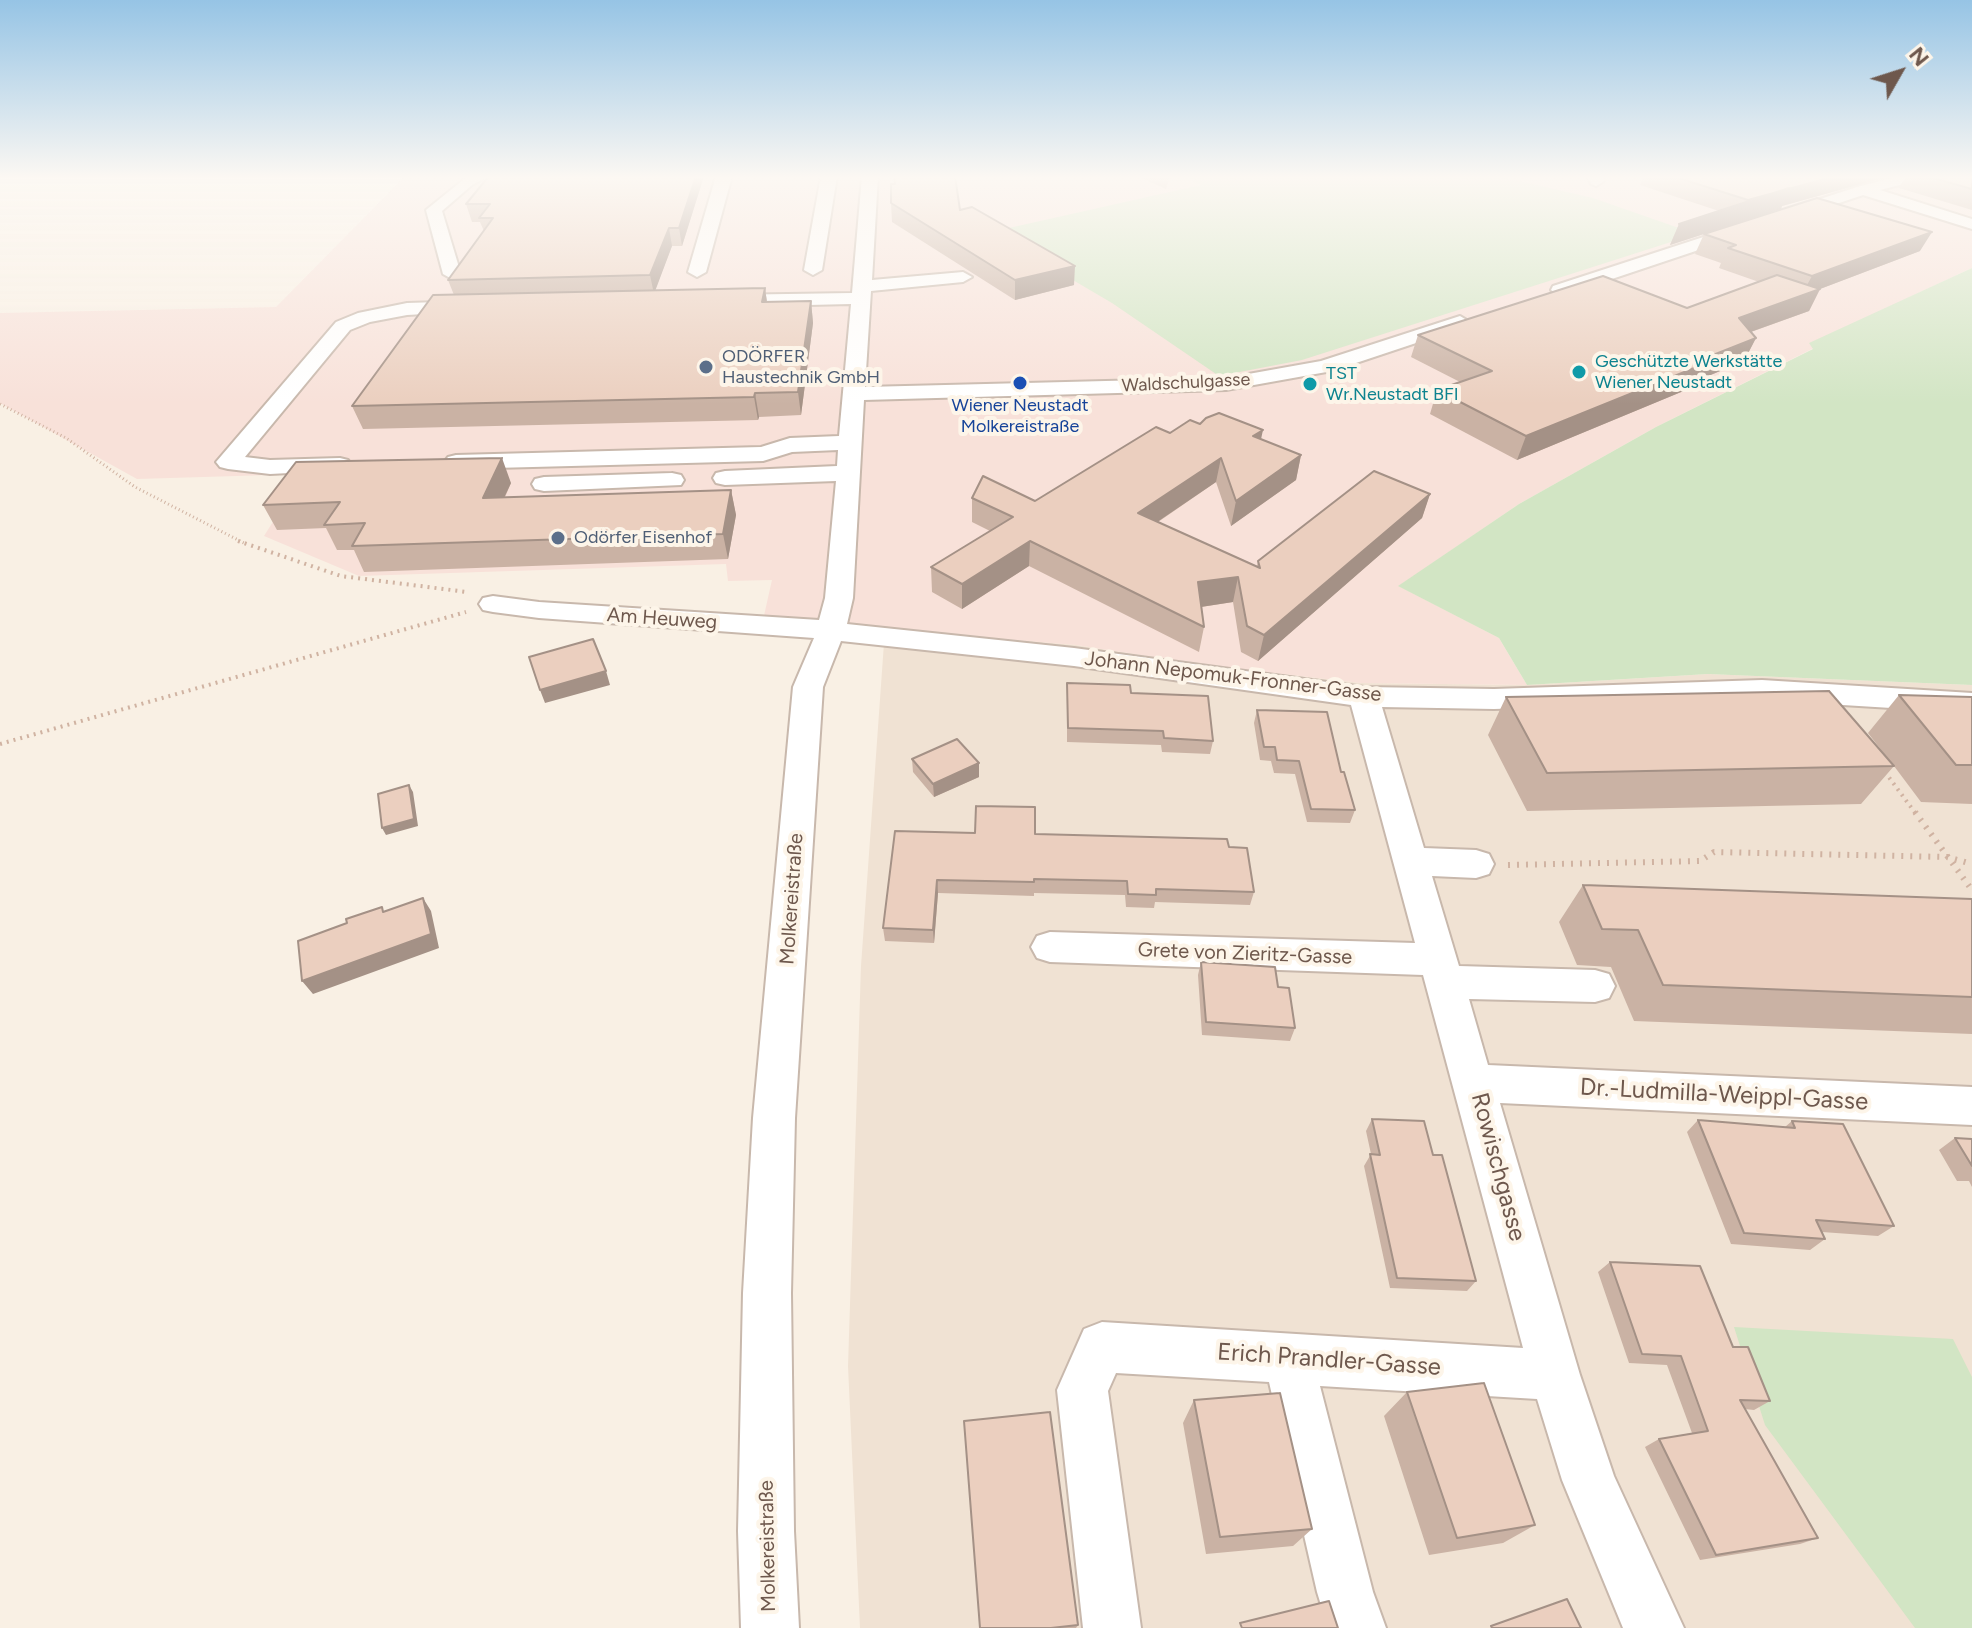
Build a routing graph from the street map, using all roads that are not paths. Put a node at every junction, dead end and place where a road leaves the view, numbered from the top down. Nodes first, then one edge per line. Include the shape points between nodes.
1 (446, 252) edge
2 (703, 252) edge
3 (816, 252) edge
4 (864, 252) edge
5 (1675, 252) edge
6 (813, 270) dead end
7 (697, 272) dead end
8 (452, 274) edge
9 (963, 277) edge
10 (861, 292) junction
11 (1547, 294) edge
12 (702, 302) edge
13 (485, 307) edge
14 (1473, 318) edge
15 (854, 394) junction
16 (850, 443) junction
17 (429, 463) edge
18 (365, 465) edge
19 (848, 473) junction
20 (544, 484) dead end
21 (493, 604) road end
22 (831, 630) junction
23 (1364, 697) junction
24 (1972, 703) edge
25 (1409, 861) junction
26 (1476, 864) road end
27 (1050, 947) dead end
28 (1443, 971) junction
29 (1595, 986) dead end
30 (1475, 1083) junction
31 (1972, 1106) edge
32 (1288, 1357) junction
33 (1555, 1375) junction
34 (770, 1628) edge
35 (1112, 1628) edge
36 (1357, 1628) edge
37 (1655, 1628) edge

1 - 8 street
2 - 7 street
3 - 6 street
4 - 10 street, Molkereistraße
5 - 11 street
9 - 10 street
10 - 12 street
10 - 15 street, Molkereistraße
13 - 18 street via 407,309 343,326 228,462 270,467
14 - 15 street, Waldschulgasse via 1325,367 1226,384
15 - 16 street, Molkereistraße
16 - 17 street via 790,445 763,454
16 - 19 street, Molkereistraße
19 - 20 street
19 - 22 street, Molkereistraße via 839,598
21 - 22 street, Am Heuweg
22 - 23 street, Johann Nepomuk-Fronner-Gasse
22 - 34 street, Molkereistraße via 808,687 774,1118 767,1309
23 - 24 street, Johann Nepomuk-Fronner-Gasse via 1494,699 1762,690
23 - 25 street, Rowischgasse
25 - 26 street
25 - 28 street, Rowischgasse
27 - 28 street, Grete von Zieritz-Gasse
28 - 29 street, Grete von Zieritz-Gasse
28 - 30 street, Rowischgasse
30 - 31 street, Dr.-Ludmilla-Weippl-Gasse
30 - 33 street, Rowischgasse
32 - 33 street, Erich Prandler-Gasse
32 - 35 street, Erich Prandler-Gasse via 1102,1347 1082,1390
32 - 36 street
33 - 37 street, Rowischgasse via 1589,1480

